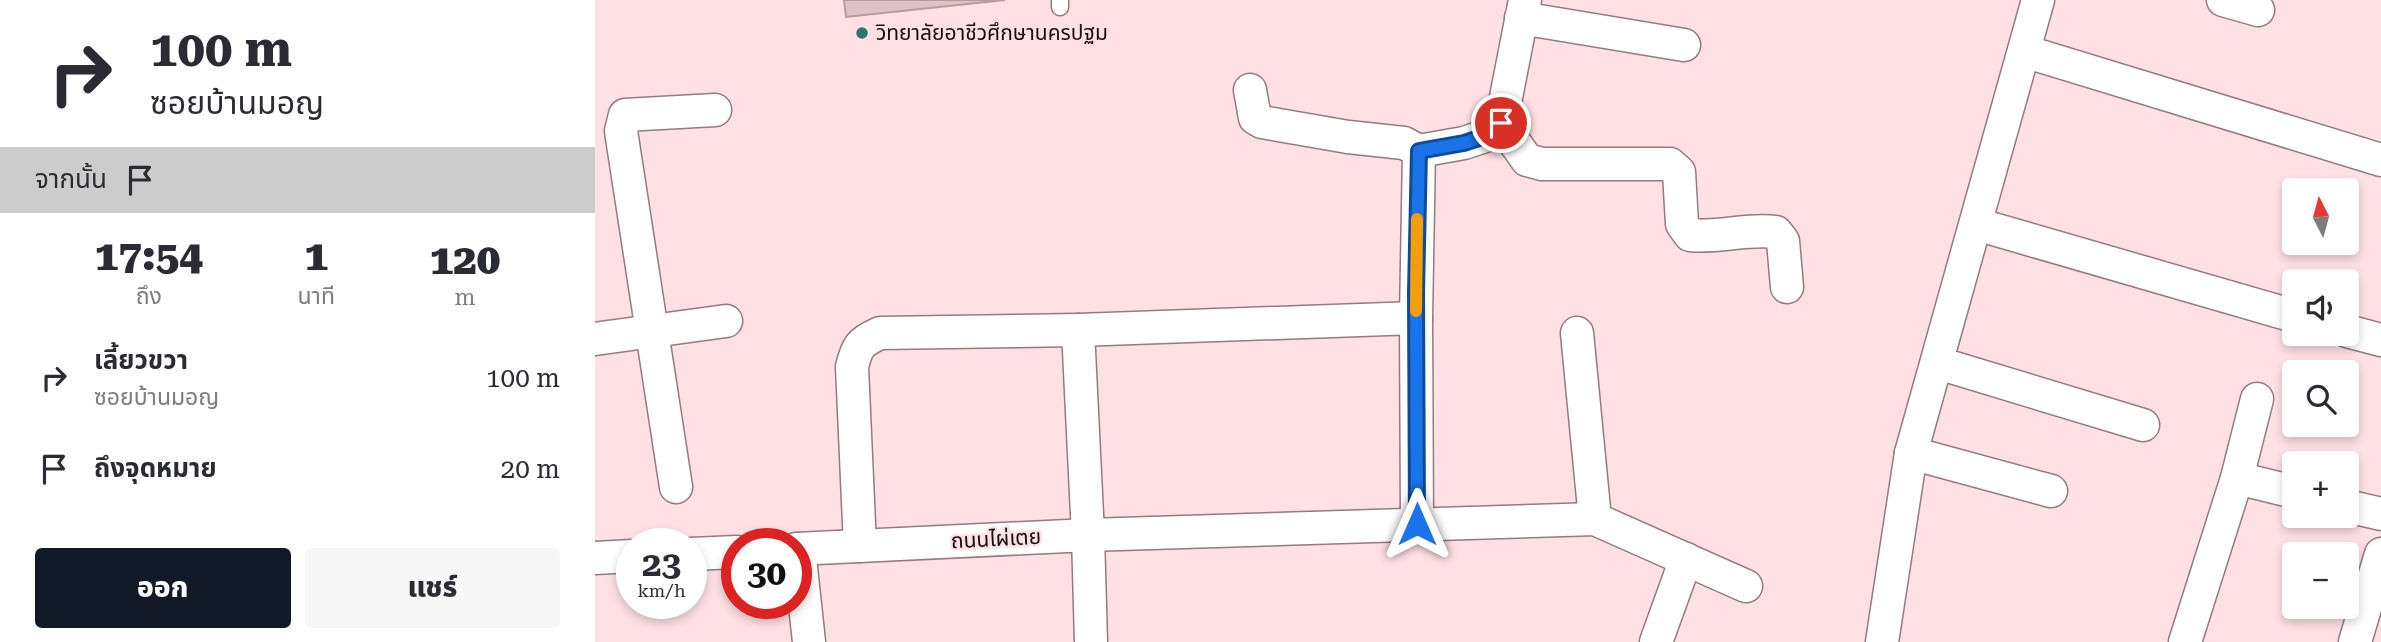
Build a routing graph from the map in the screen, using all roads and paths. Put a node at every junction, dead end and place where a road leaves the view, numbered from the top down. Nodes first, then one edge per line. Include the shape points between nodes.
1 (2038, 0) edge
2 (2223, 0) edge
3 (1523, 9) edge
4 (2258, 10) dead end
5 (1684, 45) dead end
6 (2024, 51) junction
7 (1250, 90) dead end
8 (715, 110) dead end
9 (1501, 123) junction
10 (608, 133) edge
11 (1419, 151) junction
12 (2381, 160) edge
13 (1976, 224) junction
14 (1787, 287) dead end
15 (2282, 313) edge
16 (1416, 318) junction
17 (726, 321) dead end
18 (1077, 330) junction
19 (652, 331) junction
20 (1577, 333) dead end
21 (2359, 335) edge
22 (595, 339) edge
23 (2381, 341) edge
24 (1937, 363) junction
25 (2257, 399) dead end
26 (2143, 425) dead end
27 (1911, 453) junction
28 (2237, 478) junction
29 (676, 488) dead end
30 (2282, 489) edge
31 (2051, 491) dead end
32 (2359, 509) edge
33 (2381, 514) edge
34 (1595, 519) junction
35 (1417, 524) junction
36 (1088, 534) junction
37 (860, 546) junction
38 (812, 548) edge
39 (2381, 554) edge
40 (616, 557) edge
41 (595, 558) edge
42 (1686, 559) junction
43 (1746, 586) dead end
44 (806, 619) edge
45 (809, 642) edge
46 (1091, 642) edge
47 (1656, 642) edge
48 (1882, 642) edge
49 (2185, 642) edge
50 (2355, 642) edge

1 - 6 street
2 - 4 street
3 - 5 street
3 - 9 street
6 - 12 street
6 - 13 street
7 - 11 street via 1255,118 1262,122 1404,143
8 - 10 street via 625,115
9 - 11 street via 1488,135
9 - 14 street via 1527,160 1542,164 1670,164 1679,172 1682,225 1690,235 1776,232 1783,241
10 - 19 street
11 - 16 street
13 - 15 street
13 - 24 street
16 - 18 street
16 - 35 street
17 - 19 street
18 - 36 street
18 - 37 street via 880,333 865,340 856,350 852,367
19 - 22 street
19 - 29 street
20 - 34 street
21 - 23 street
24 - 26 street
24 - 27 street
25 - 28 street
27 - 31 street
27 - 48 street
28 - 30 street
28 - 49 street
32 - 33 street
34 - 35 street, ถนนไผ่เตย
34 - 42 street
35 - 36 street, ถนนไผ่เตย
36 - 37 street, ถนนไผ่เตย
36 - 46 street
37 - 38 street, ถนนไผ่เตย
39 - 50 street
40 - 41 street
42 - 43 street
42 - 47 street
44 - 45 street

